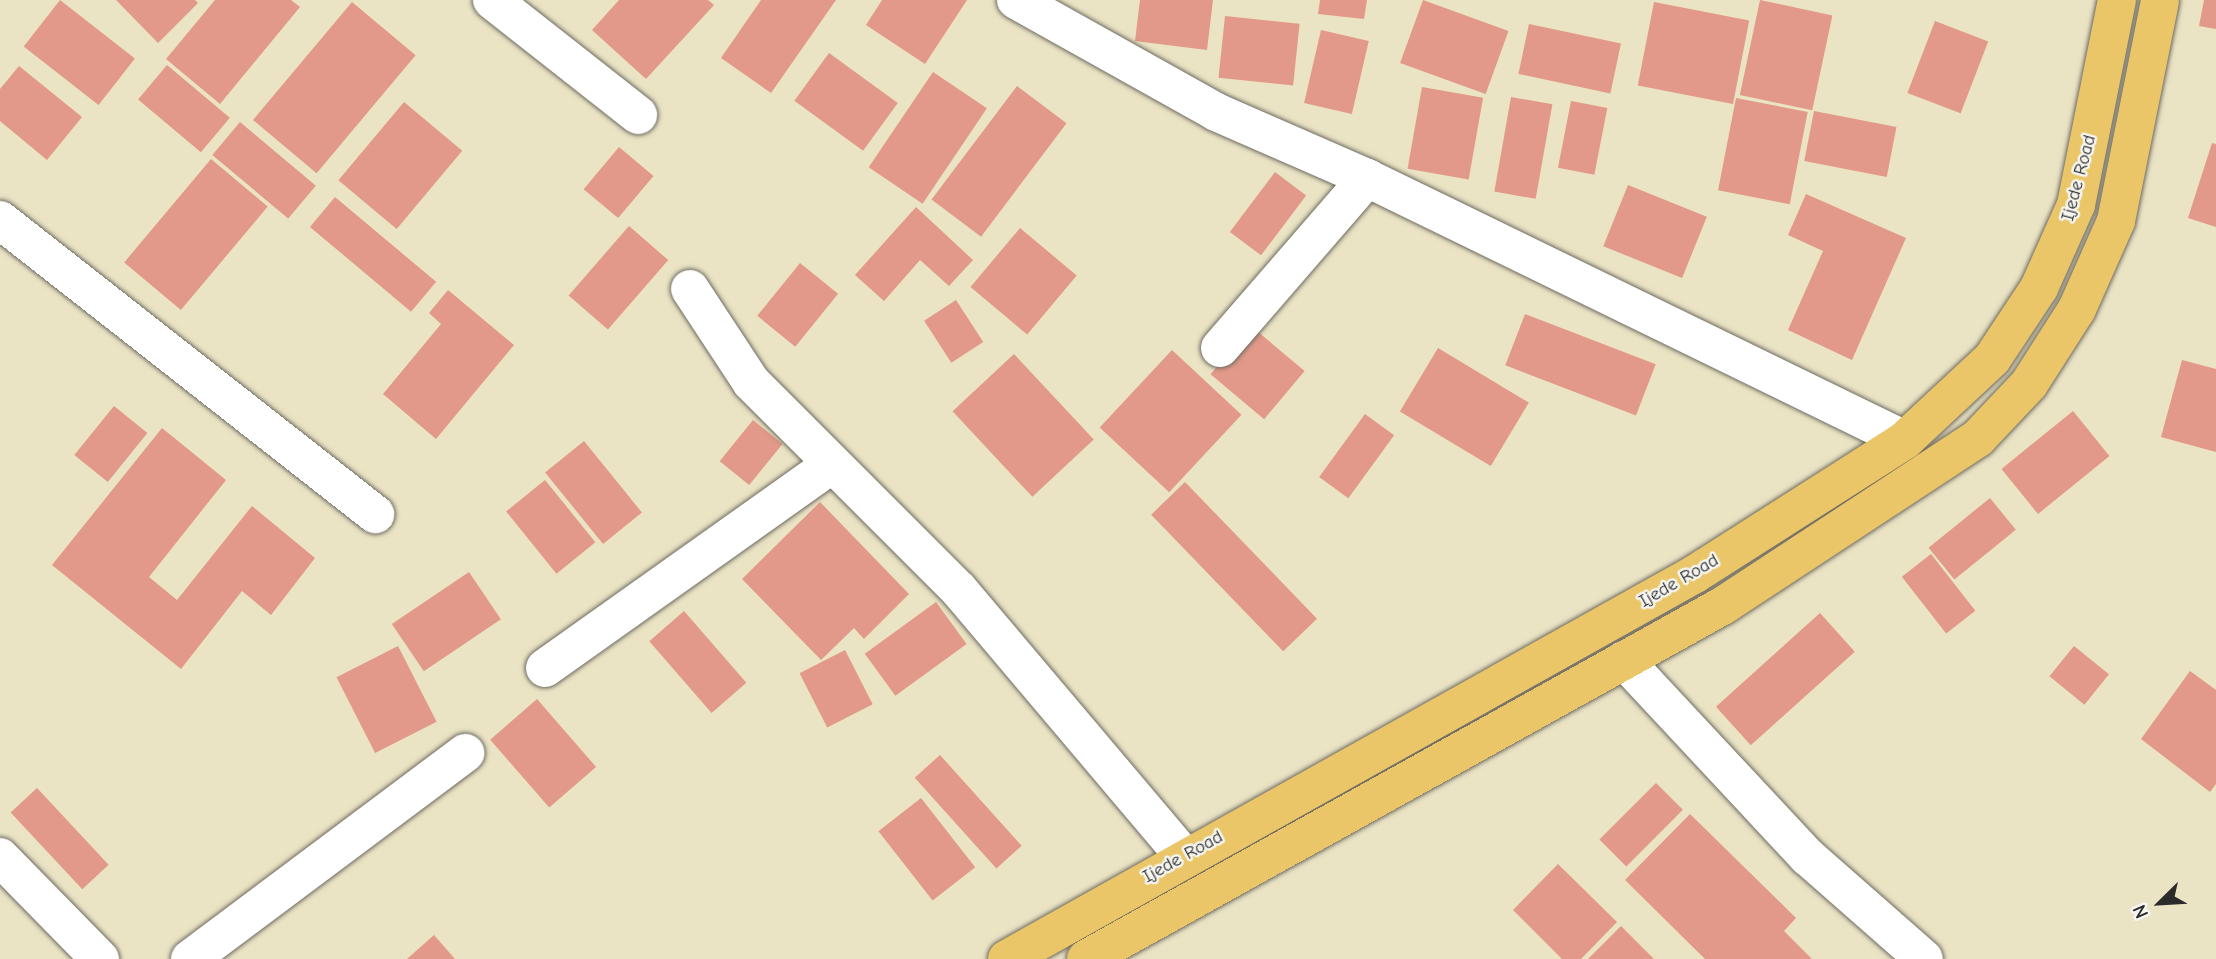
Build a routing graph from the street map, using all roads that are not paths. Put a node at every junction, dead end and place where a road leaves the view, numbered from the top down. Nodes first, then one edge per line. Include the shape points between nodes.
1 (492, 0) edge
2 (1016, 0) edge
3 (2117, 0) edge
4 (2160, 0) edge
5 (638, 115) dead end
6 (1367, 178) junction
7 (0, 220) edge
8 (690, 289) dead end
9 (1220, 348) dead end
10 (1905, 440) junction
11 (831, 465) junction
12 (375, 514) dead end
13 (1624, 660) junction
14 (545, 668) dead end
15 (465, 753) dead end
16 (1184, 856) junction
17 (0, 857) edge
18 (1109, 953) edge
19 (100, 959) edge
20 (190, 959) edge
21 (1007, 959) edge
22 (1924, 959) edge

1 - 5 street
2 - 6 street via 1216,112
3 - 10 main road, Ijede Road via 2076,205 2039,288 1992,359
4 - 13 main road, Ijede Road via 2116,221 2077,309 2029,384 1978,438 1724,605
6 - 9 street
6 - 10 street
7 - 12 street
8 - 11 street via 751,382
10 - 16 main road, Ijede Road via 1695,574
11 - 14 street
11 - 16 street via 959,590
13 - 18 main road, Ijede Road
13 - 22 street via 1808,857
15 - 20 street
16 - 21 main road, Ijede Road
17 - 19 street

